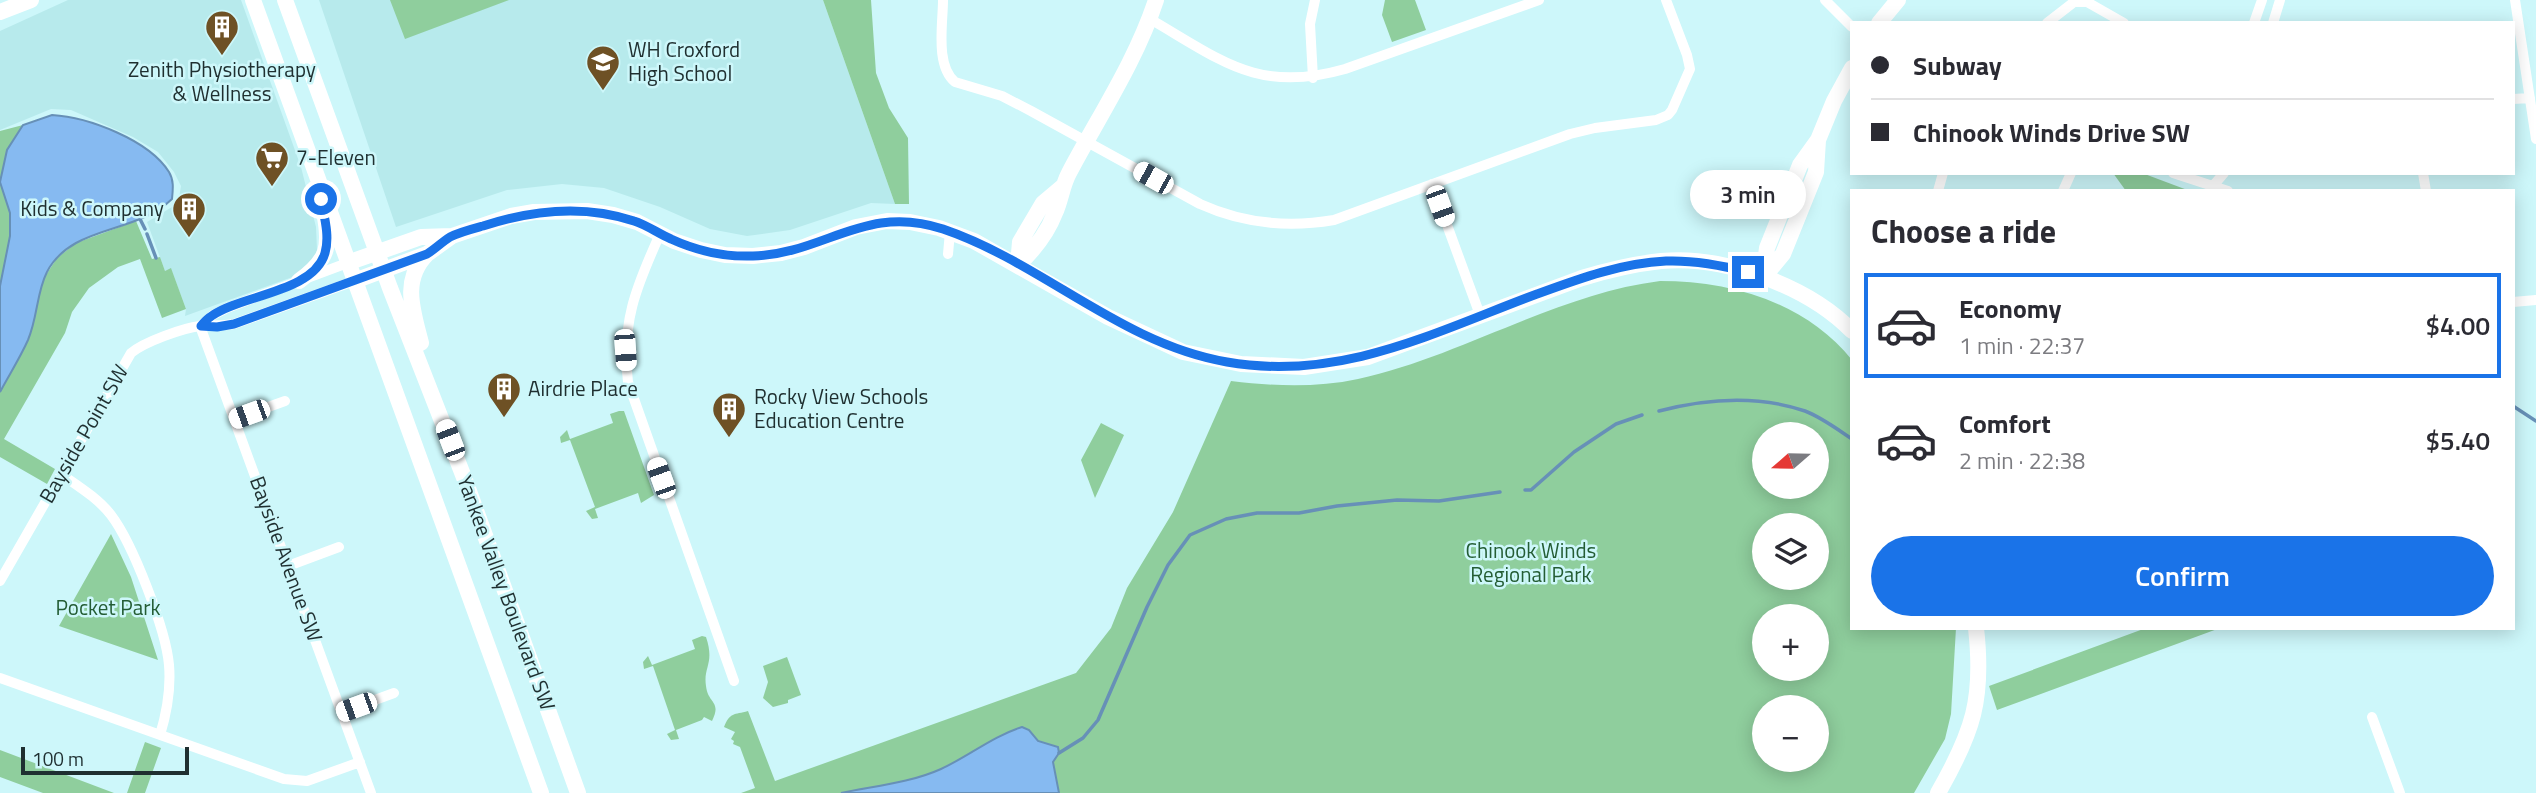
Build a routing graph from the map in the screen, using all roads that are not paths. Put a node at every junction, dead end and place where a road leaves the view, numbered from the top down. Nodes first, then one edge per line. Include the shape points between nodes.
1 (31, 0) edge
2 (253, 0) edge
3 (285, 0) edge
4 (291, 0) edge
5 (943, 0) edge
6 (1156, 0) edge
7 (1315, 0) edge
8 (1539, 0) edge
9 (1666, 0) edge
10 (1825, 0) edge
11 (1898, 0) edge
12 (2262, 0) edge
13 (2280, 0) edge
14 (2515, 0) edge
15 (0, 12) edge
16 (1150, 19) junction
17 (1881, 21) edge
18 (2050, 21) edge
19 (2120, 21) edge
20 (2255, 21) edge
21 (2274, 21) edge
22 (1850, 26) edge
23 (296, 28) junction
24 (1850, 72) edge
25 (1313, 78) junction
26 (2530, 98) junction
27 (2515, 99) edge
28 (2536, 139) edge
29 (1086, 141) junction
30 (316, 172) junction
31 (2180, 175) edge
32 (2212, 175) edge
33 (2222, 175) edge
34 (1432, 184) junction
35 (2213, 186) junction
36 (2222, 189) edge
37 (950, 232) junction
38 (660, 234) junction
39 (452, 236) junction
40 (378, 252) junction
41 (427, 254) junction
42 (948, 254) dead end
43 (350, 262) junction
44 (1018, 265) junction
45 (384, 270) junction
46 (1763, 278) junction
47 (356, 280) junction
48 (299, 281) junction
49 (2536, 300) edge
50 (2515, 302) edge
51 (1480, 315) junction
52 (201, 326) junction
53 (1850, 329) edge
54 (435, 400) junction
55 (285, 401) dead end
56 (235, 419) junction
57 (61, 474) junction
58 (339, 547) dead end
59 (288, 566) junction
60 (0, 581) edge
61 (1976, 630) edge
62 (0, 678) edge
63 (734, 681) dead end
64 (394, 693) dead end
65 (342, 712) junction
66 (2372, 717) dead end
67 (160, 735) junction
68 (360, 762) junction
69 (371, 793) edge
70 (541, 793) edge
71 (578, 793) edge
72 (1938, 793) edge
73 (2400, 793) edge

1 - 15 street
2 - 30 street, Yankee Valley Boulevard SW
3 - 23 street, Yankee Valley Boulevard SW
4 - 23 street
5 - 29 street via 943,61 949,77 1002,96
6 - 16 street
7 - 25 street via 1310,24
8 - 25 street
9 - 34 street via 1690,69 1668,115 1570,134
10 - 22 street
11 - 17 street
12 - 20 street
13 - 21 street
14 - 26 street
16 - 25 street via 1250,73 1279,79
16 - 29 street
18 - 19 street via 2074,2 2087,2
23 - 40 street, Yankee Valley Boulevard SW
24 - 46 street via 1818,140 1800,165 1767,248
26 - 27 street
26 - 28 street
29 - 34 street via 1200,204 1253,222 1334,220
29 - 44 street via 1062,187 1044,203 1020,242
30 - 43 street, Yankee Valley Boulevard SW
30 - 48 street via 326,226 325,252 320,264
31 - 35 street
32 - 35 street
33 - 35 street
34 - 51 street
35 - 36 street
37 - 38 street via 887,221 781,253 753,256 701,250
37 - 42 street
37 - 44 street
38 - 39 street via 613,215 557,211 511,216
38 - 63 street via 629,314 628,382
39 - 40 street via 421,237
39 - 41 street
40 - 43 street
40 - 45 street, Yankee Valley Boulevard SW
41 - 45 street
41 - 54 street via 417,264 411,289
43 - 47 street, Yankee Valley Boulevard SW
43 - 48 street
44 - 51 street via 1163,344 1252,365 1304,367 1368,357
45 - 47 street
45 - 54 street, Yankee Valley Boulevard SW
46 - 51 street via 1722,265 1662,261 1582,278
46 - 53 street via 1818,305
47 - 52 street via 234,324
47 - 70 street, Yankee Valley Boulevard SW
48 - 52 street via 220,311
49 - 50 street
52 - 56 street, Bayside Avenue SW
52 - 57 street, Bayside Point SW via 131,352
54 - 71 street, Yankee Valley Boulevard SW
55 - 56 street
56 - 59 street, Bayside Avenue SW
57 - 60 street, Bayside Point SW
57 - 67 street via 110,513 144,581 169,665 167,710
58 - 59 street
59 - 65 street, Bayside Avenue SW
61 - 72 street via 1979,689 1973,720
62 - 67 street
64 - 65 street
65 - 68 street, Bayside Avenue SW
66 - 73 street
67 - 68 street via 293,781 307,781
68 - 69 street, Bayside Avenue SW

